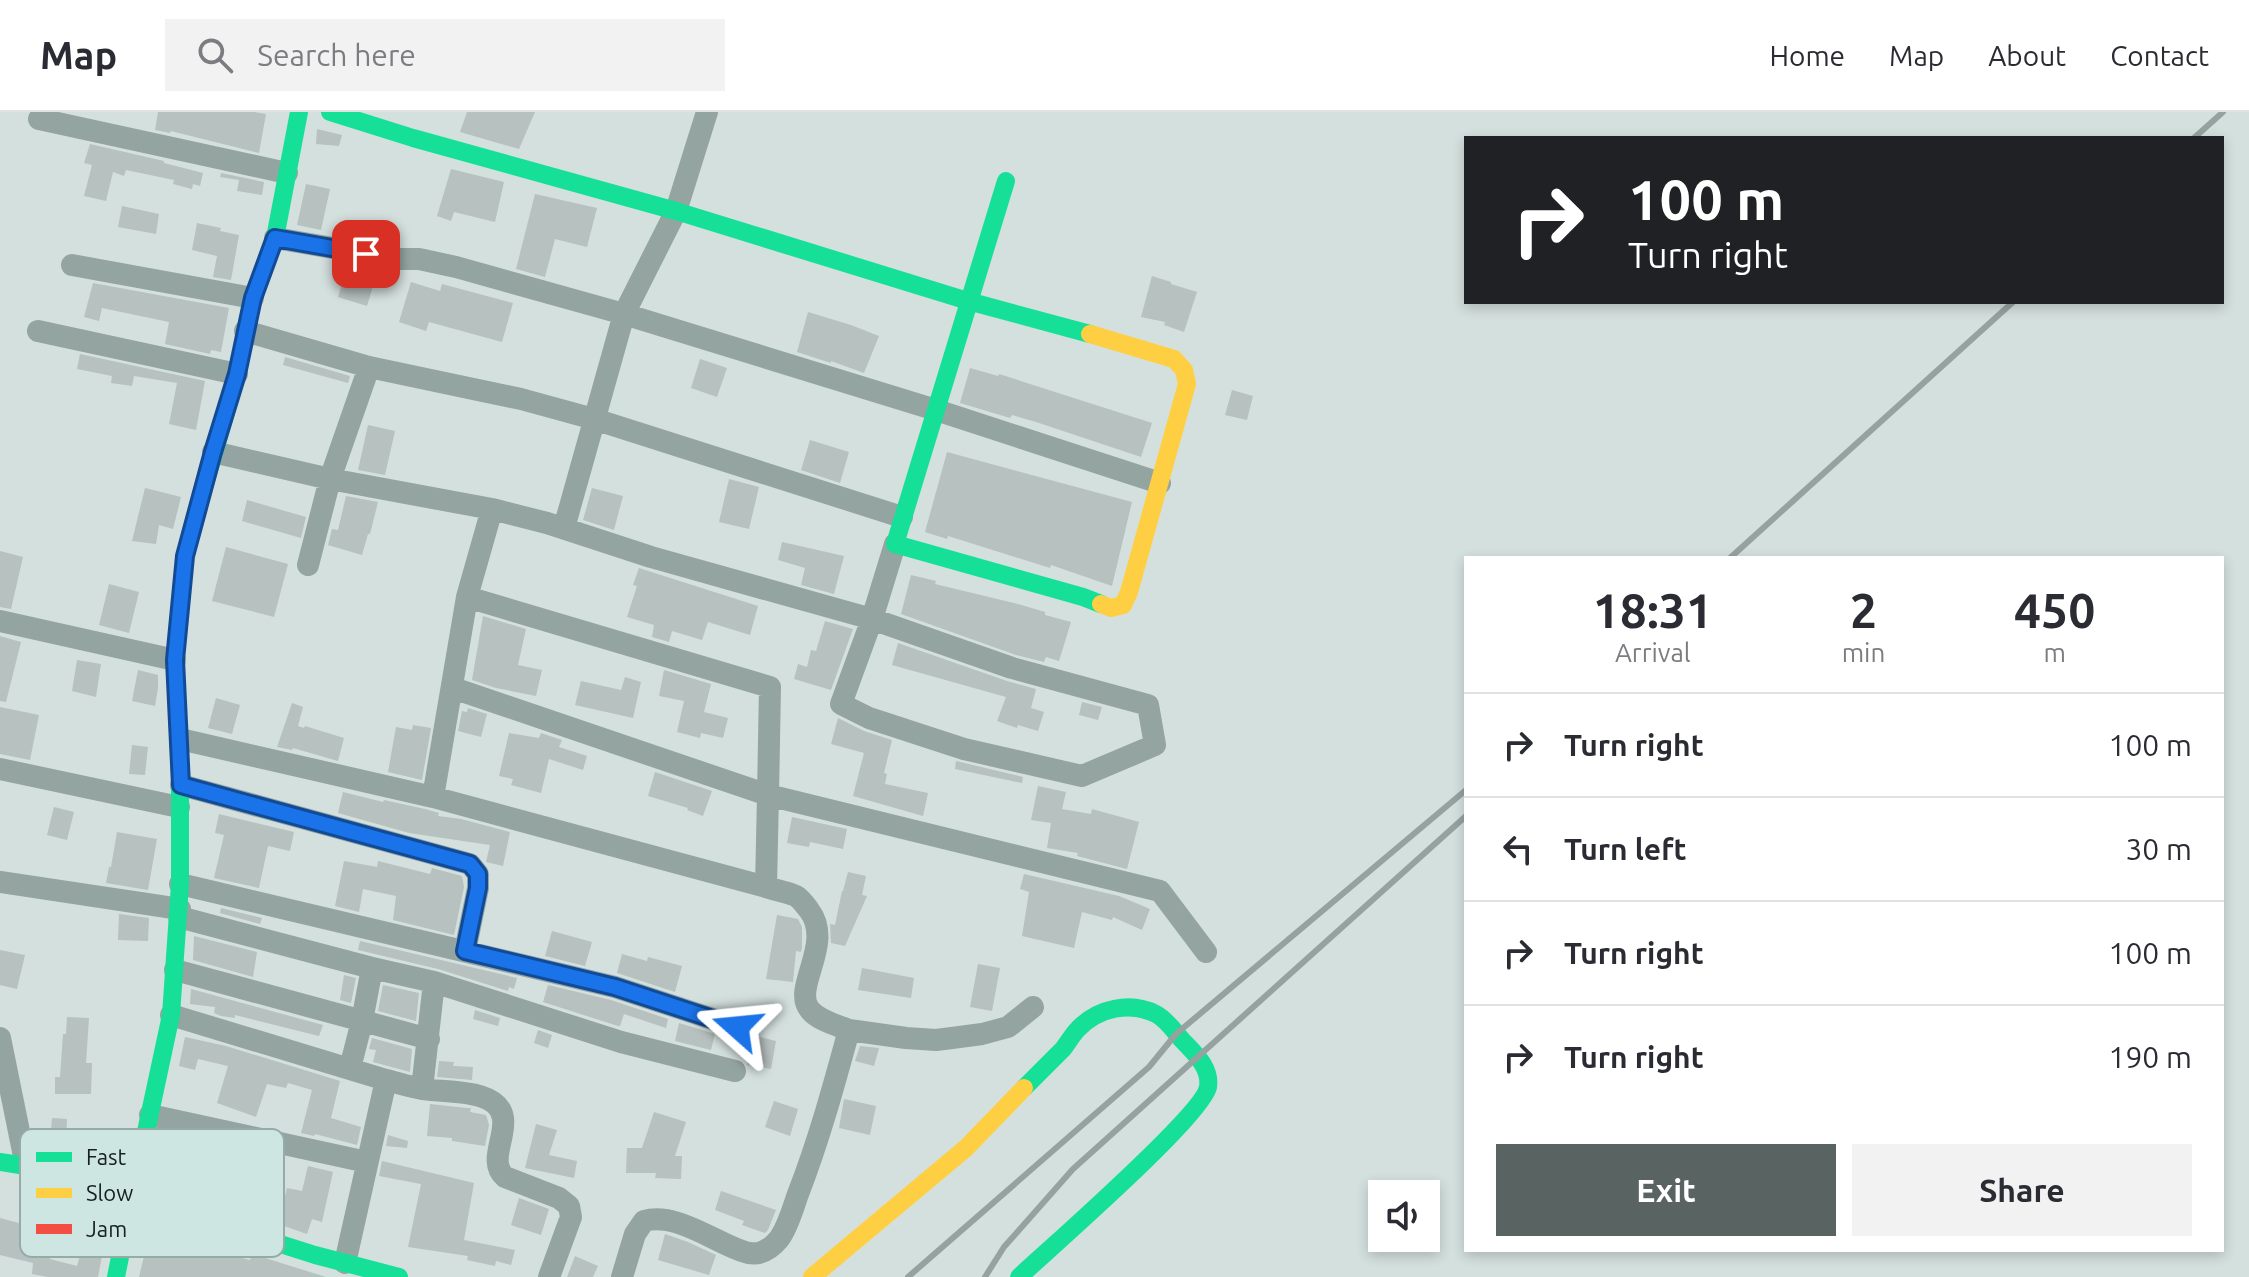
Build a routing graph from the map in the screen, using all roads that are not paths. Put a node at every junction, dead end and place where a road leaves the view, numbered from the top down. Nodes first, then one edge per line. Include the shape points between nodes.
1 (299, 112) edge
2 (330, 112) edge
3 (707, 112) edge
4 (39, 119) dead end
5 (287, 173) junction
6 (1006, 181) dead end
7 (676, 211) junction
8 (275, 238) junction
9 (72, 265) dead end
10 (253, 298) junction
11 (968, 301) junction
12 (624, 314) junction
13 (38, 331) dead end
14 (245, 331) junction
15 (369, 367) junction
16 (237, 374) junction
17 (936, 410) junction
18 (594, 419) junction
19 (213, 452) junction
20 (330, 479) junction
21 (1160, 483) junction
22 (492, 509) junction
23 (902, 517) junction
24 (564, 528) junction
25 (895, 544) junction
26 (308, 565) dead end
27 (467, 597) junction
28 (872, 619) junction
29 (0, 621) edge
30 (175, 660) junction
31 (453, 688) junction
32 (180, 739) junction
33 (0, 769) edge
34 (768, 795) junction
35 (180, 796) junction
36 (433, 797) junction
37 (0, 882) edge
38 (180, 884) junction
39 (766, 887) junction
40 (179, 913) junction
41 (465, 951) junction
42 (1206, 952) dead end
43 (372, 968) junction
44 (175, 970) junction
45 (434, 982) junction
46 (1033, 1007) dead end
47 (171, 1015) junction
48 (362, 1021) junction
49 (737, 1027) dead end
50 (849, 1030) junction
51 (0, 1038) edge
52 (429, 1039) junction
53 (350, 1068) junction
54 (735, 1071) dead end
55 (386, 1080) junction
56 (422, 1089) junction
57 (150, 1115) junction
58 (147, 1129) edge
59 (215, 1129) edge
60 (20, 1136) edge
61 (284, 1144) edge
62 (0, 1162) edge
63 (367, 1162) junction
64 (20, 1165) edge
65 (753, 1254) junction
66 (284, 1255) edge
67 (120, 1257) edge
68 (345, 1263) junction
69 (312, 1266) edge
70 (116, 1277) edge
71 (399, 1277) edge
72 (549, 1277) edge
73 (622, 1277) edge
74 (755, 1277) edge
75 (812, 1277) edge
76 (1019, 1277) edge

1 - 5 street
2 - 7 street
3 - 7 street
4 - 5 street
5 - 8 street
6 - 11 street
7 - 11 street
7 - 12 street
8 - 10 street
8 - 12 street via 419,259
9 - 10 street
10 - 14 street
11 - 17 street
11 - 21 street via 1177,361 1185,369 1187,384
12 - 17 street
12 - 18 street
13 - 16 street
14 - 15 street
14 - 16 street
15 - 18 street
15 - 20 street
16 - 19 street
17 - 21 street
17 - 23 street
18 - 23 street
18 - 24 street
19 - 20 street
19 - 30 street via 185,556
20 - 22 street
20 - 26 street
21 - 25 street via 1129,592 1123,605 1111,608
22 - 24 street
22 - 27 street
23 - 25 street
24 - 28 street
25 - 28 street
27 - 31 street
27 - 34 street via 770,687
28 - 28 street via 1012,668 1148,705 1155,745 1082,776 964,749 869,718 841,704
29 - 30 street
30 - 32 street
31 - 34 street
31 - 36 street
32 - 35 street
32 - 36 street
33 - 35 street
34 - 39 street
34 - 42 street via 1160,891
35 - 38 street
35 - 41 street via 470,864 478,874 478,888
36 - 39 street
37 - 40 street
38 - 40 street
38 - 41 street
39 - 50 street via 796,896 814,917 818,948 805,995 808,1008
40 - 43 street
40 - 44 street
41 - 49 street via 615,987
43 - 45 street
43 - 48 street
44 - 47 street
44 - 48 street
45 - 52 street
45 - 54 street via 621,1042
46 - 50 street via 1008,1027 936,1040
47 - 53 street
47 - 57 street
48 - 52 street
48 - 53 street
50 - 65 street via 825,1118 780,1238 763,1253
51 - 60 street
52 - 56 street
53 - 55 street
55 - 56 street
55 - 63 street
56 - 72 street via 493,1101 503,1115 498,1171 569,1206 571,1217
57 - 58 street
57 - 59 street
61 - 63 street
62 - 64 street
63 - 68 street
65 - 73 street via 655,1218 644,1221 635,1234
65 - 74 street
66 - 69 street
67 - 70 street
68 - 69 street
68 - 71 street
75 - 76 street via 966,1148 1079,1028 1117,1008 1158,1015 1205,1067 1208,1086 1199,1105

